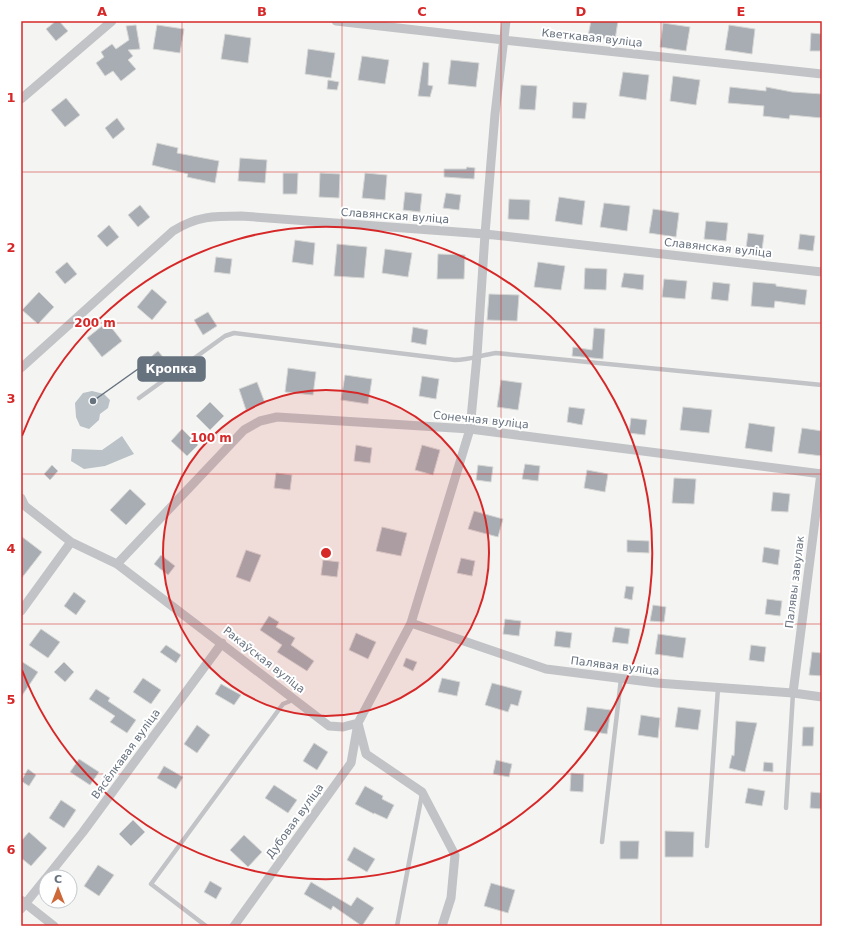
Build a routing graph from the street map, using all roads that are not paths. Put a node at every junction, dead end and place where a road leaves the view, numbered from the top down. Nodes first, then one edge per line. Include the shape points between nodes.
1 (112, 21) edge
2 (336, 21) edge
3 (506, 21) edge
4 (504, 40) junction
5 (822, 74) edge
6 (21, 99) edge
7 (485, 234) junction
8 (822, 272) edge
9 (477, 356) junction
10 (21, 368) edge
11 (822, 385) edge
12 (139, 398) dead end
13 (470, 429) junction
14 (822, 473) edge
15 (21, 498) edge
16 (71, 542) junction
17 (117, 564) junction
18 (21, 611) edge
19 (411, 623) junction
20 (222, 643) junction
21 (621, 679) junction
22 (718, 688) junction
23 (793, 693) junction
24 (822, 697) edge
25 (295, 700) junction
26 (358, 723) junction
27 (422, 792) junction
28 (786, 808) dead end
29 (602, 842) dead end
30 (707, 846) dead end
31 (53, 869) edge
32 (38, 887) edge
33 (22, 904) edge
34 (54, 926) edge
35 (206, 926) edge
36 (234, 926) edge
37 (397, 926) edge
38 (442, 926) edge

1 - 6 street
2 - 4 street, Кветкавая вуліца
3 - 4 street, Дубовая вуліца
4 - 5 street, Кветкавая вуліца
4 - 7 street, Дубовая вуліца
7 - 8 street, Славянская вуліца
7 - 9 street, Дубовая вуліца
7 - 10 street, Славянская вуліца via 241,216 198,219 173,231
9 - 11 lane via 496,353
9 - 12 lane via 467,360 455,360 234,333 225,336
9 - 13 street, Дубовая вуліца
13 - 14 street, Сонечная вуліца
13 - 17 street, Сонечная вуліца via 276,417 260,421 244,430
13 - 19 street, Дубовая вуліца
14 - 23 street, Палявы завулак
15 - 16 street, Ракаўская вуліца via 25,506
16 - 17 street, Ракаўская вуліца
16 - 18 street
17 - 20 street, Ракаўская вуліца
19 - 21 street, Палявая вуліца via 546,669
19 - 26 street, Дубовая вуліца
20 - 25 street, Ракаўская вуліца
20 - 31 street, Вясёлкавая вуліца
21 - 22 street, Палявая вуліца
21 - 29 lane
22 - 23 street, Палявая вуліца
22 - 30 lane
23 - 24 street, Палявая вуліца
23 - 28 lane
25 - 26 street, Ракаўская вуліца via 329,726 342,727
25 - 35 lane via 283,704 151,884
26 - 27 street via 366,754
26 - 36 street, Дубовая вуліца via 351,763
27 - 37 lane
27 - 38 street via 455,855 451,898
32 - 33 street, Вясёлкавая вуліца
33 - 34 street

